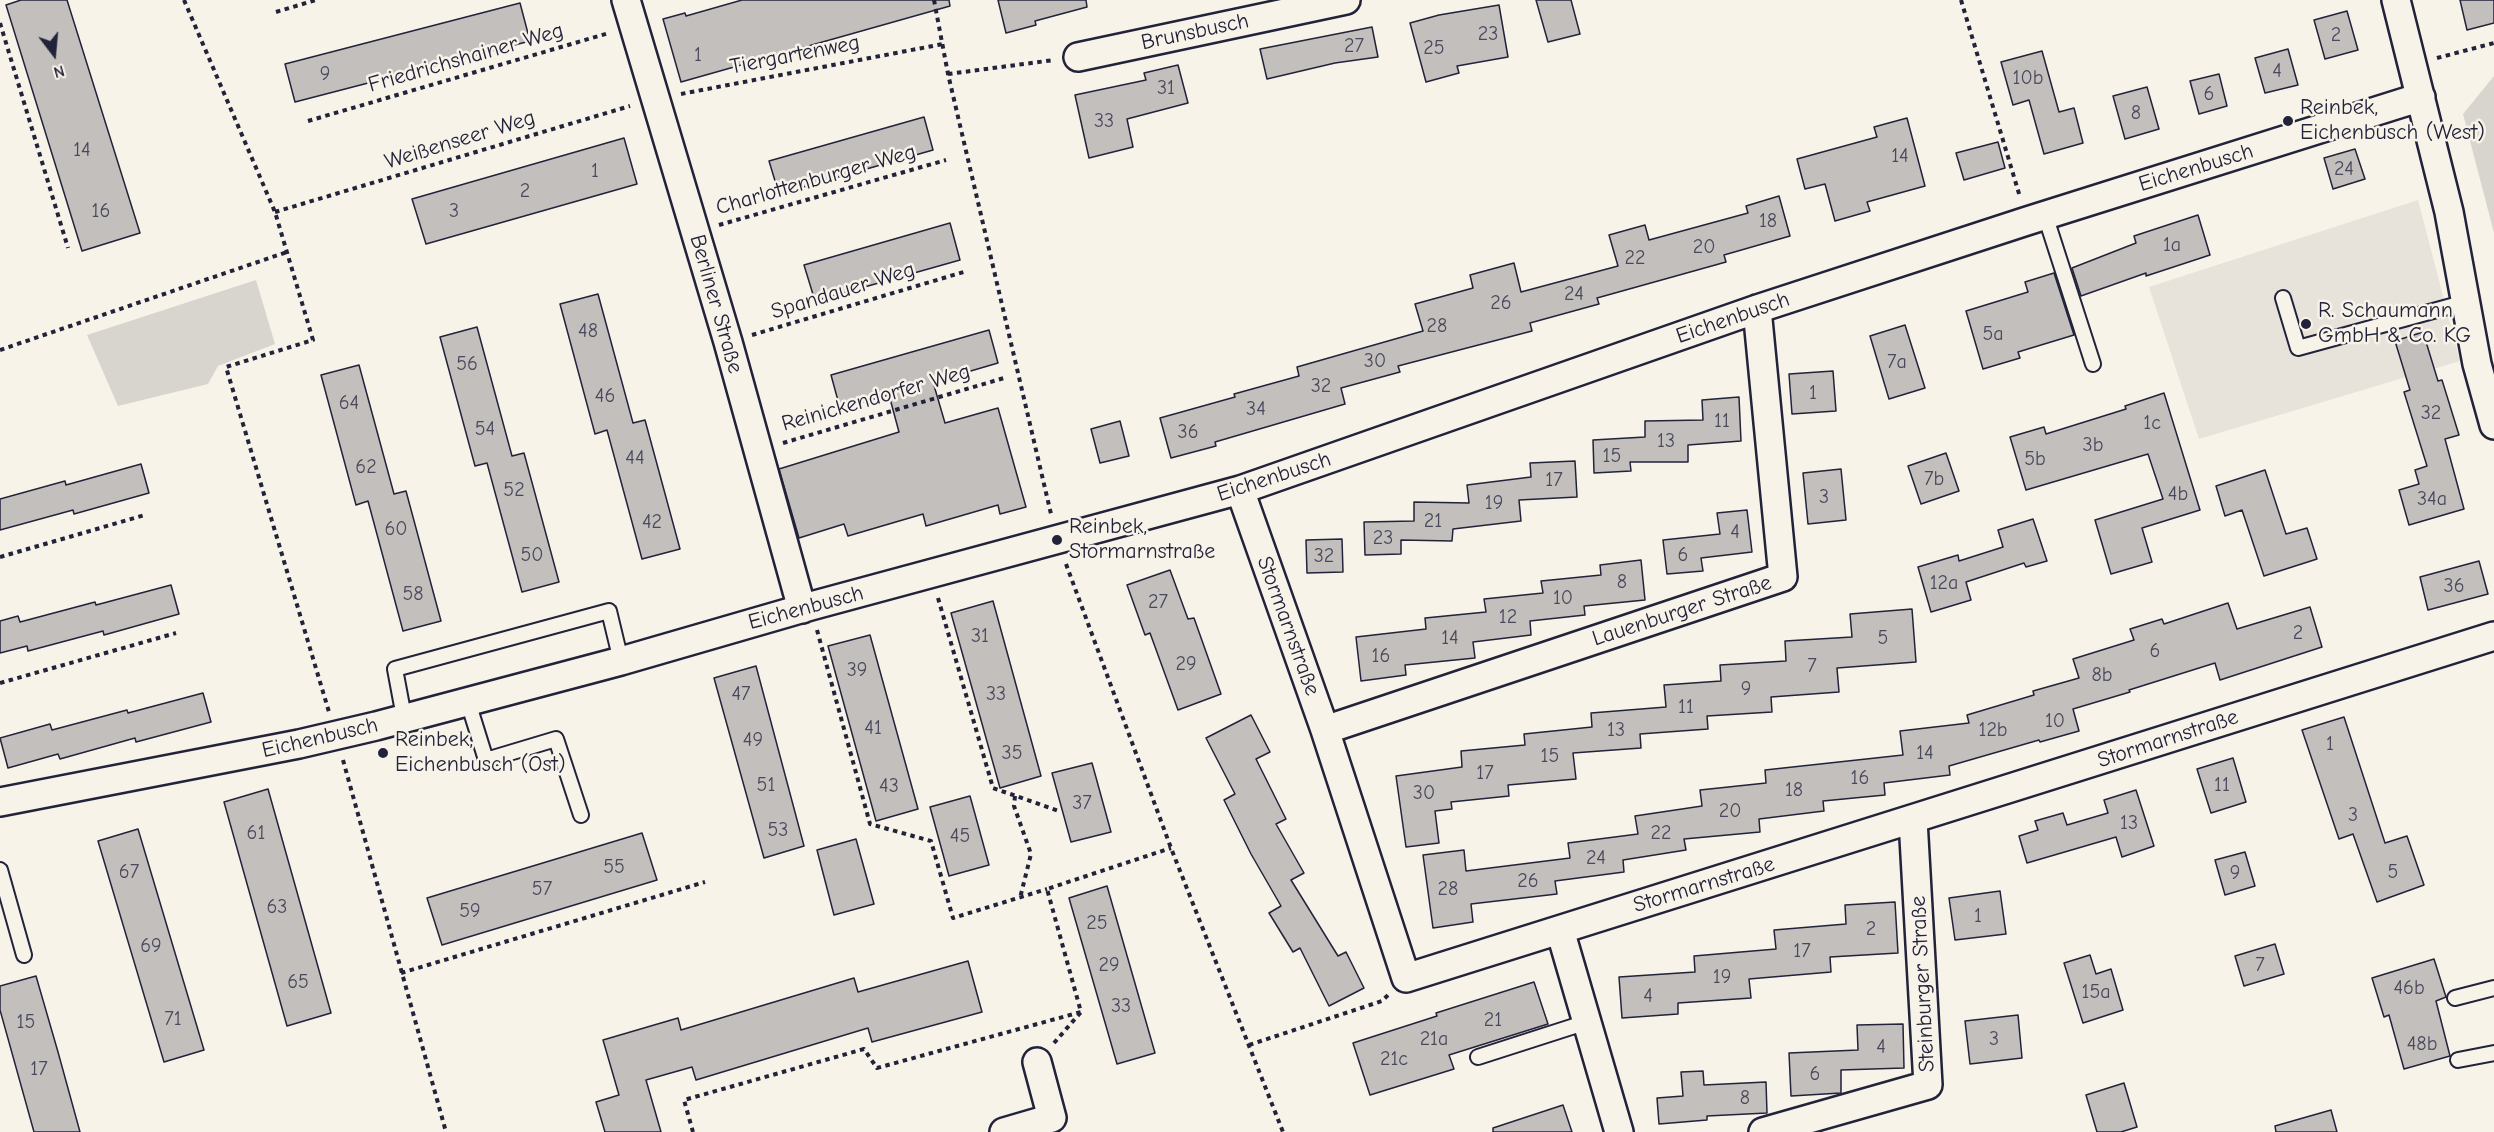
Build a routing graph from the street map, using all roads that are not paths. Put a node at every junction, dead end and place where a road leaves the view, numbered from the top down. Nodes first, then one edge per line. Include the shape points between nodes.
1 (626, 0) edge
2 (1346, 0) edge
3 (2396, 0) edge
4 (1078, 57) road end
5 (2421, 97) junction
6 (2036, 218) junction
7 (2283, 298) dead end
8 (2466, 302) junction
9 (1757, 309) junction
10 (2093, 364) dead end
11 (2494, 425) edge
12 (1240, 490) junction
13 (806, 607) junction
14 (2494, 636) edge
15 (621, 661) junction
16 (468, 702) junction
17 (404, 717) junction
18 (1325, 730) junction
19 (0, 802) edge
20 (581, 815) dead end
21 (1913, 820) junction
22 (0, 870) edge
23 (1560, 930) junction
24 (24, 955) dead end
25 (2494, 988) edge
26 (2455, 998) dead end
27 (1587, 1022) junction
28 (2494, 1053) edge
29 (1478, 1057) dead end
30 (2458, 1060) dead end
31 (1037, 1062) road end
32 (1004, 1132) edge
33 (1619, 1132) edge
34 (1763, 1132) edge

1 - 13 street, Berliner Straße
2 - 4 street, Brunsbusch
3 - 5 street
5 - 6 street, Eichenbusch
5 - 8 street
6 - 9 street, Eichenbusch
6 - 10 lane
7 - 8 lane via 2298,348
8 - 11 street via 2477,364
9 - 12 street, Eichenbusch
9 - 18 street, Lauenburger Straße via 1783,577
12 - 13 street, Eichenbusch
12 - 18 street, Stormarnstraße
13 - 15 street, Eichenbusch
14 - 21 street, Stormarnstraße
15 - 16 street, Eichenbusch
15 - 17 lane via 609,611 395,669
16 - 17 street, Eichenbusch
16 - 20 lane via 486,760 556,739
17 - 19 street, Eichenbusch via 182,768
18 - 23 street, Stormarnstraße via 1406,978
21 - 23 street, Stormarnstraße
21 - 34 street, Steinburger Straße via 1928,1084
22 - 24 lane
23 - 27 street
25 - 26 lane
27 - 29 lane
27 - 33 street
28 - 30 lane
31 - 32 street via 1052,1118

